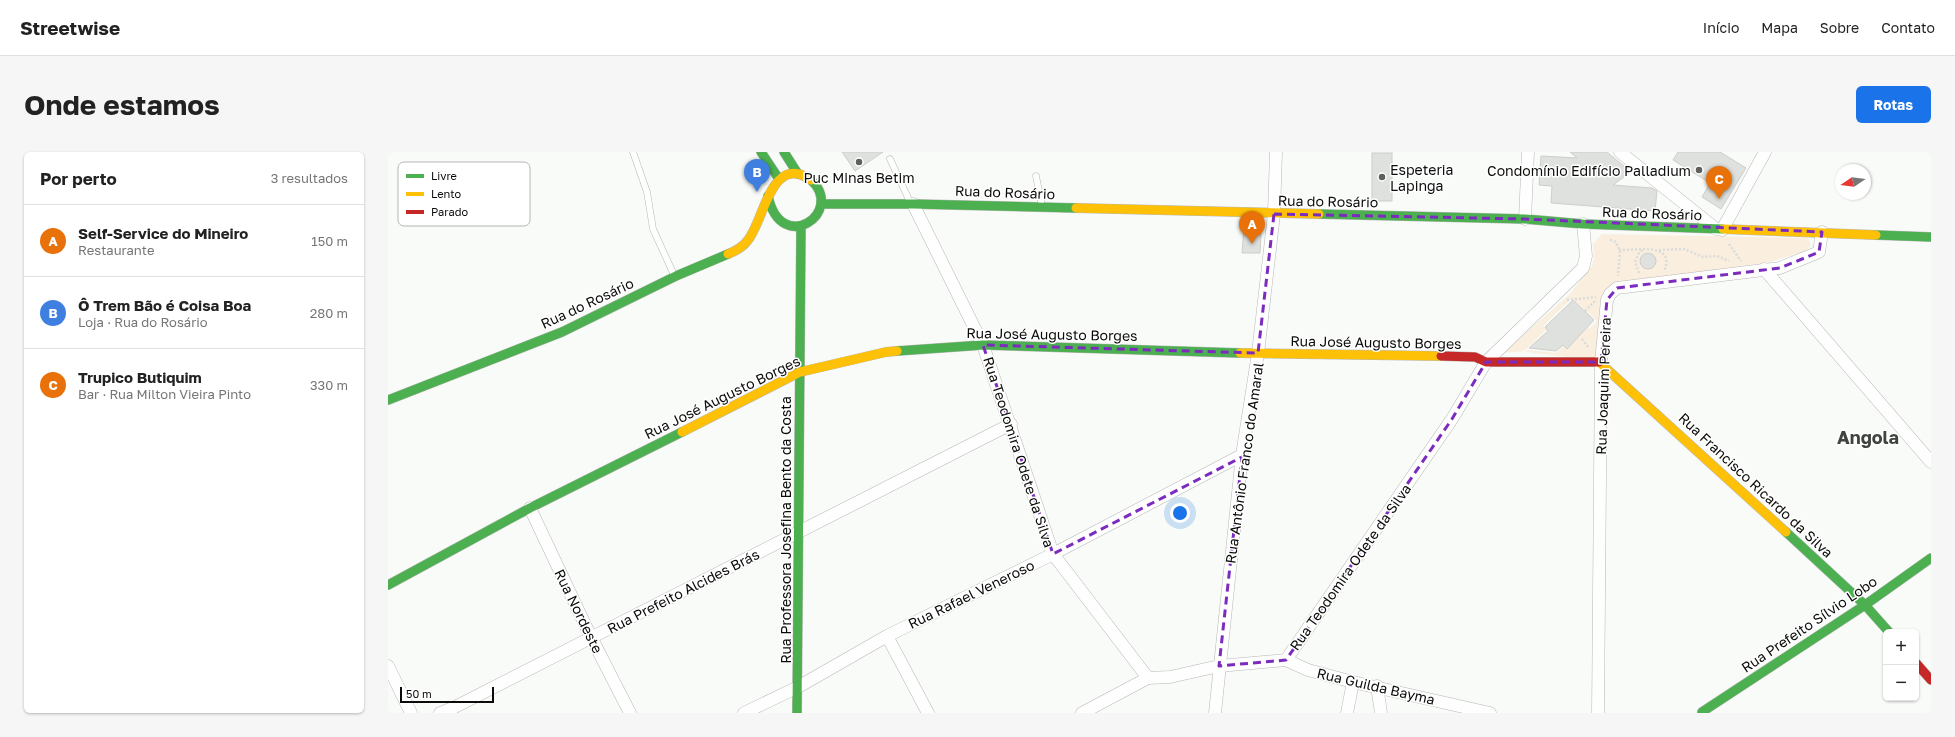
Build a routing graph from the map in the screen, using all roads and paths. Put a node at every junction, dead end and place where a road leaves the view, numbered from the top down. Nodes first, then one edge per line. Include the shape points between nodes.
1 (633, 152) edge
2 (761, 152) edge
3 (784, 152) edge
4 (1276, 152) edge
5 (1528, 152) edge
6 (1620, 152) edge
7 (1765, 152) edge
8 (890, 159) dead end
9 (798, 174) junction
10 (1036, 176) dead end
11 (778, 179) junction
12 (768, 196) junction
13 (821, 204) junction
14 (912, 204) junction
15 (1043, 207) junction
16 (1274, 214) junction
17 (1525, 219) junction
18 (1583, 224) junction
19 (801, 226) junction
20 (1719, 230) junction
21 (1822, 232) junction
22 (1931, 237) edge
23 (1620, 238) dead end
24 (1735, 240) dead end
25 (1619, 250) junction
26 (1643, 250) junction
27 (1659, 250) junction
28 (1731, 262) dead end
29 (1736, 262) dead end
30 (1742, 262) junction
31 (1747, 262) dead end
32 (1764, 270) junction
33 (1662, 273) dead end
34 (1641, 275) dead end
35 (675, 276) junction
36 (1617, 288) junction
37 (1598, 297) dead end
38 (1585, 311) dead end
39 (983, 345) junction
40 (1258, 354) junction
41 (1486, 362) junction
42 (1601, 362) junction
43 (800, 372) junction
44 (388, 400) edge
45 (1011, 424) junction
46 (1242, 455) junction
47 (1931, 462) edge
48 (530, 508) junction
49 (799, 532) junction
50 (1053, 554) junction
51 (1931, 558) edge
52 (388, 585) edge
53 (1865, 605) junction
54 (1886, 629) edge
55 (887, 636) junction
56 (591, 638) junction
57 (1286, 660) junction
58 (1918, 665) edge
59 (388, 666) edge
60 (1219, 666) junction
61 (1148, 678) junction
62 (1931, 680) edge
63 (1353, 682) junction
64 (1377, 686) junction
65 (798, 687) junction
66 (411, 713) edge
67 (440, 713) edge
68 (630, 713) edge
69 (744, 713) edge
70 (797, 713) edge
71 (928, 713) edge
72 (1082, 713) edge
73 (1215, 713) edge
74 (1347, 713) edge
75 (1381, 713) edge
76 (1490, 713) edge
77 (1598, 713) edge
78 (1701, 713) edge
79 (1707, 713) edge

1 - 35 lane via 647,192 653,229
2 - 11 street
3 - 9 street
4 - 16 street, Rua Antônio Franco do Amaral
5 - 17 street
6 - 20 street
7 - 20 street
8 - 14 lane
9 - 11 street via 788,174
9 - 13 street via 816,184
10 - 15 lane
11 - 12 street
12 - 19 street via 773,216 791,227
12 - 35 street, Rua do Rosário via 757,228 743,247
13 - 14 street, Rua do Rosário
13 - 19 street via 810,222
14 - 15 street, Rua do Rosário
14 - 39 street, Rua Teodomira Odete da Silva
15 - 16 street, Rua do Rosário
16 - 17 street, Rua do Rosário
16 - 40 street, Rua Antônio Franco do Amaral
17 - 18 street, Rua do Rosário
18 - 20 street, Rua do Rosário
18 - 41 street, Rua Teodomira Odete da Silva via 1586,256 1583,268
19 - 43 street, Rua Professora Josefina Bento da Costa
20 - 21 street, Rua do Rosário
21 - 22 street, Rua do Rosário
21 - 32 street via 1819,252 1780,268
23 - 25 path via 1607,239 1616,242
24 - 30 path via 1727,240
25 - 26 path
25 - 36 path
26 - 27 path
26 - 34 path via 1635,262
27 - 28 path via 1684,249 1702,257 1718,256
27 - 33 path via 1666,264
29 - 30 path
30 - 31 path
32 - 36 street
32 - 47 street
35 - 44 street, Rua do Rosário via 562,332
36 - 42 street, Rua Joaquim Pereira via 1608,300
37 - 38 path
39 - 40 street, Rua José Augusto Borges
39 - 43 street, Rua José Augusto Borges via 886,352
39 - 45 street, Rua Teodomira Odete da Silva
40 - 41 street, Rua José Augusto Borges via 1475,357
40 - 46 street, Rua Antônio Franco do Amaral
41 - 42 street, Rua José Augusto Borges
41 - 57 street, Rua Teodomira Odete da Silva via 1452,419
42 - 53 street, Rua Francisco Ricardo da Silva
42 - 77 street, Rua Joaquim Pereira
43 - 48 street, Rua José Augusto Borges
43 - 49 street, Rua Professora Josefina Bento da Costa
45 - 49 street, Rua Prefeito Alcides Brás
45 - 50 street, Rua Teodomira Odete da Silva
46 - 50 street, Rua Rafael Veneroso
46 - 60 street, Rua Antônio Franco do Amaral
48 - 52 street, Rua José Augusto Borges
48 - 56 street, Rua Nordeste
49 - 56 street, Rua Prefeito Alcides Brás
49 - 65 street, Rua Professora Josefina Bento da Costa
50 - 55 street, Rua Rafael Veneroso
50 - 61 street, Rua Teodomira Odete da Silva
51 - 53 street, Rua Prefeito Sílvio Lobo
53 - 54 street, Rua Francisco Ricardo da Silva
53 - 78 street, Rua Prefeito Sílvio Lobo
55 - 65 street, Rua Rafael Veneroso
55 - 71 street
56 - 67 street, Rua Prefeito Alcides Brás
56 - 68 street, Rua Nordeste
57 - 60 street, Rua Teodomira Odete da Silva
57 - 63 street, Rua Guilda Bayma via 1308,670
58 - 62 street
59 - 66 street
60 - 61 street, Rua Teodomira Odete da Silva via 1170,677
60 - 73 street, Rua Antônio Franco do Amaral
61 - 72 street
63 - 64 street, Rua Guilda Bayma
63 - 74 street
64 - 75 street
64 - 76 street, Rua Guilda Bayma
65 - 69 street, Rua Rafael Veneroso
65 - 70 street, Rua Professora Josefina Bento da Costa
78 - 79 street

